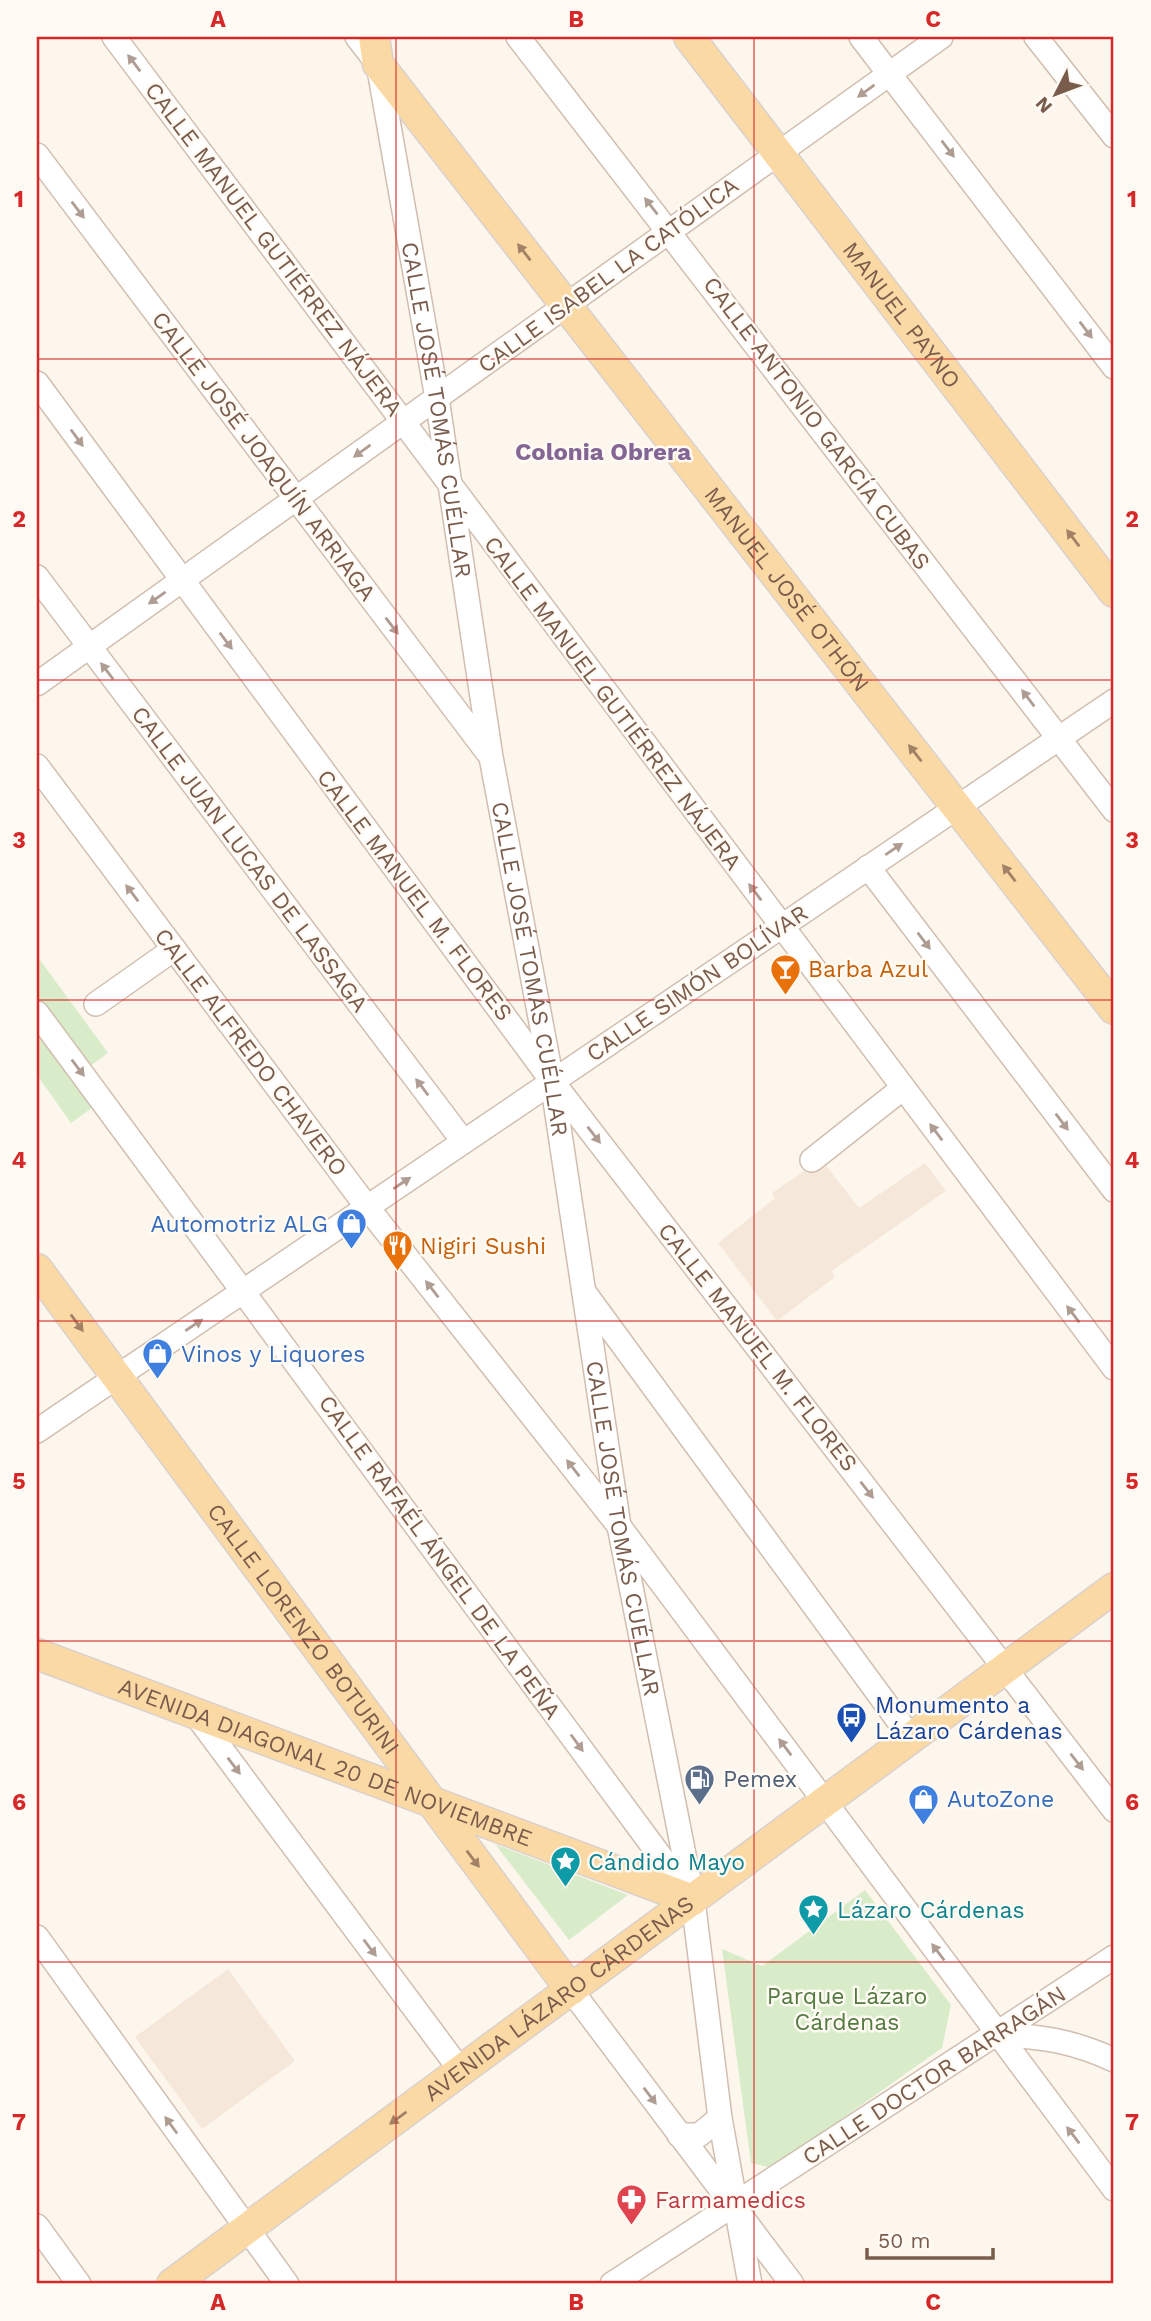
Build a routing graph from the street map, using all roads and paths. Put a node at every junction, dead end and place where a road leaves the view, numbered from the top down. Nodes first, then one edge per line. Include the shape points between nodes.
1 (114, 37) edge
2 (357, 37) edge
3 (518, 37) edge
4 (689, 37) edge
5 (862, 37) edge
6 (941, 37) edge
7 (1036, 37) edge
8 (376, 50) edge
9 (890, 73) junction
10 (1114, 136) edge
11 (778, 153) junction
12 (37, 155) edge
13 (670, 231) junction
14 (566, 306) junction
15 (1114, 367) edge
16 (37, 383) edge
17 (437, 398) junction
18 (403, 422) junction
19 (448, 483) junction
20 (296, 498) junction
21 (37, 577) edge
22 (182, 581) junction
23 (1114, 592) edge
24 (89, 647) junction
25 (37, 684) edge
26 (1114, 701) edge
27 (1059, 738) junction
28 (491, 757) junction
29 (37, 766) edge
30 (957, 806) junction
31 (1114, 810) edge
32 (868, 867) junction
33 (782, 927) junction
34 (174, 949) junction
35 (96, 1004) dead end
36 (1114, 1009) edge
37 (37, 1013) edge
38 (552, 1081) junction
39 (903, 1088) junction
40 (463, 1141) junction
41 (812, 1160) dead end
42 (1114, 1190) edge
43 (367, 1207) junction
44 (37, 1269) edge
45 (582, 1289) junction
46 (244, 1291) junction
47 (1114, 1368) edge
48 (117, 1377) junction
49 (37, 1431) edge
50 (619, 1526) junction
51 (1114, 1588) edge
52 (37, 1654) edge
53 (1006, 1669) junction
54 (193, 1712) junction
55 (911, 1738) junction
56 (826, 1801) junction
57 (432, 1804) junction
58 (1114, 1810) edge
59 (693, 1900) junction
60 (39, 1944) edge
61 (1114, 1957) edge
62 (571, 1990) junction
63 (999, 2034) junction
64 (1114, 2060) edge
65 (461, 2071) junction
66 (720, 2118) junction
67 (679, 2135) junction
68 (1114, 2189) edge
69 (734, 2205) junction
70 (37, 2226) edge
71 (246, 2230) junction
72 (79, 2284) edge
73 (172, 2284) edge
74 (287, 2284) edge
75 (612, 2284) edge
76 (750, 2284) edge
77 (792, 2284) edge

18 -> 1 street, CALLE MANUEL GUTIÉRREZ NÁJERA
2 - 8 street, MANUEL JOSÉ OTHÓN
13 -> 3 street, CALLE ANTONIO GARCÍA CUBAS
4 - 11 main road, MANUEL PAYNO
5 - 9 street
6 - 9 street, CALLE ISABEL LA CATÓLICA
7 - 10 street
14 -> 8 main road, MANUEL JOSÉ OTHÓN
8 - 17 street, CALLE JOSÉ TOMÁS CUÉLLAR
9 -> 11 street, CALLE ISABEL LA CATÓLICA
9 -> 15 street
11 - 13 street, CALLE ISABEL LA CATÓLICA
23 -> 11 main road, MANUEL PAYNO
12 -> 20 street, CALLE JOSÉ JOAQUÍN ARRIAGA
13 - 14 street, CALLE ISABEL LA CATÓLICA
27 -> 13 street, CALLE ANTONIO GARCÍA CUBAS
14 - 17 street, CALLE ISABEL LA CATÓLICA
30 -> 14 main road, MANUEL JOSÉ OTHÓN
16 -> 22 street, CALLE MANUEL M. FLORES
17 - 18 street, CALLE ISABEL LA CATÓLICA
17 - 19 street, CALLE JOSÉ TOMÁS CUÉLLAR
18 - 19 street, CALLE MANUEL GUTIÉRREZ NÁJERA
18 -> 20 street, CALLE ISABEL LA CATÓLICA
19 - 28 street, CALLE JOSÉ TOMÁS CUÉLLAR
33 -> 19 street, CALLE MANUEL GUTIÉRREZ NÁJERA
20 - 22 street, CALLE ISABEL LA CATÓLICA
20 -> 28 street, CALLE JOSÉ JOAQUÍN ARRIAGA
21 - 24 street, CALLE JUAN LUCAS DE LASSAGA
22 -> 24 street, CALLE ISABEL LA CATÓLICA
22 -> 38 street, CALLE MANUEL M. FLORES
24 - 25 street, CALLE ISABEL LA CATÓLICA
40 -> 24 street, CALLE JUAN LUCAS DE LASSAGA
26 - 27 street, CALLE SIMÓN BOLÍVAR
27 - 30 street, CALLE SIMÓN BOLÍVAR
27 - 31 street, CALLE ANTONIO GARCÍA CUBAS
28 - 38 street, CALLE JOSÉ TOMÁS CUÉLLAR
34 -> 29 street, CALLE ALFREDO CHAVERO
32 -> 30 street, CALLE SIMÓN BOLÍVAR
36 -> 30 main road, MANUEL JOSÉ OTHÓN
32 - 33 street, CALLE SIMÓN BOLÍVAR
32 -> 42 street
33 - 38 street, CALLE SIMÓN BOLÍVAR
33 - 39 street, CALLE MANUEL GUTIÉRREZ NÁJERA
34 - 35 street
34 - 43 street, CALLE ALFREDO CHAVERO
37 -> 46 street, CALLE RAFAÉL ÁNGEL DE LA PEÑA
38 - 40 street, CALLE SIMÓN BOLÍVAR
38 - 45 street, CALLE JOSÉ TOMÁS CUÉLLAR
38 -> 53 street, CALLE MANUEL M. FLORES
39 - 41 street
47 -> 39 street, CALLE MANUEL GUTIÉRREZ NÁJERA
43 -> 40 street, CALLE SIMÓN BOLÍVAR
43 - 46 street, CALLE SIMÓN BOLÍVAR
50 -> 43 street, CALLE ALFREDO CHAVERO
44 -> 48 main road, CALLE LORENZO BOTURINI
45 - 50 street, CALLE JOSÉ TOMÁS CUÉLLAR
45 - 55 street
48 -> 46 street, CALLE SIMÓN BOLÍVAR
46 -> 59 street, CALLE RAFAÉL ÁNGEL DE LA PEÑA
48 - 49 street, CALLE SIMÓN BOLÍVAR
48 - 57 main road, CALLE LORENZO BOTURINI
56 -> 50 street, CALLE ALFREDO CHAVERO
50 - 59 street, CALLE JOSÉ TOMÁS CUÉLLAR
51 - 53 main road, AVENIDA LÁZARO CÁRDENAS
52 - 54 main road, AVENIDA DIAGONAL 20 DE NOVIEMBRE
53 - 55 main road, AVENIDA LÁZARO CÁRDENAS
53 -> 58 street, CALLE MANUEL M. FLORES
54 - 57 main road, AVENIDA DIAGONAL 20 DE NOVIEMBRE
54 -> 65 street
55 - 56 main road, AVENIDA LÁZARO CÁRDENAS
56 - 59 main road, AVENIDA LÁZARO CÁRDENAS
63 -> 56 street, CALLE ALFREDO CHAVERO
57 - 59 main road, AVENIDA DIAGONAL 20 DE NOVIEMBRE
57 -> 62 main road, CALLE LORENZO BOTURINI
59 - 62 main road, AVENIDA LÁZARO CÁRDENAS
59 - 66 street, CALLE JOSÉ TOMÁS CUÉLLAR
71 -> 60 street
61 - 63 street, CALLE DOCTOR BARRAGÁN
62 - 65 main road, AVENIDA LÁZARO CÁRDENAS
62 -> 67 street
63 - 64 street via 1055,2038
68 -> 63 street, CALLE ALFREDO CHAVERO
63 - 69 street, CALLE DOCTOR BARRAGÁN
65 -> 71 main road, AVENIDA LÁZARO CÁRDENAS
66 - 67 street via 699,2135
66 - 69 street, CALLE JOSÉ TOMÁS CUÉLLAR
67 - 69 street
69 - 75 street, CALLE DOCTOR BARRAGÁN
69 - 76 street, CALLE JOSÉ TOMÁS CUÉLLAR
69 - 77 street
70 - 72 street
71 - 73 main road, AVENIDA LÁZARO CÁRDENAS
71 - 74 street

